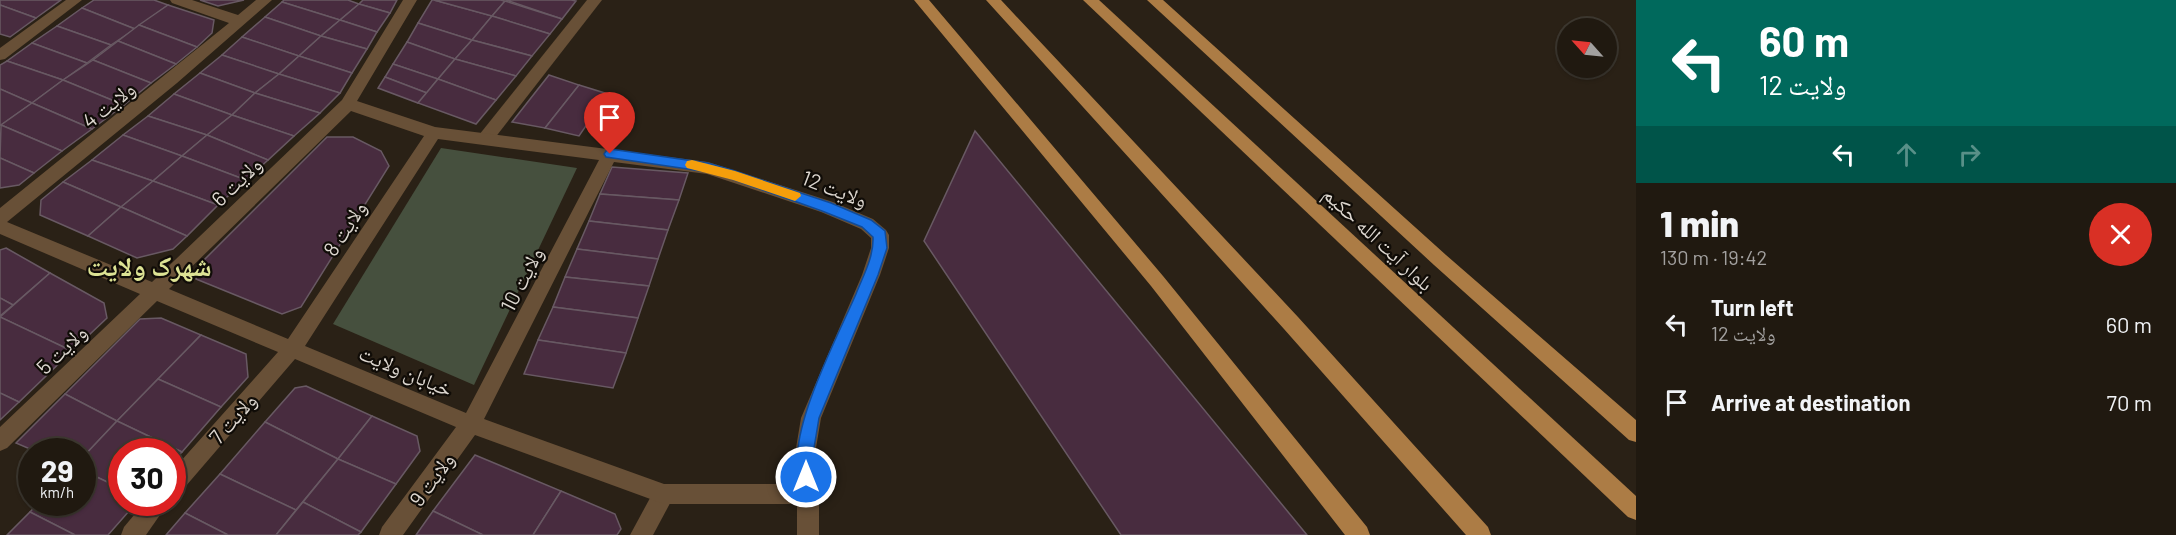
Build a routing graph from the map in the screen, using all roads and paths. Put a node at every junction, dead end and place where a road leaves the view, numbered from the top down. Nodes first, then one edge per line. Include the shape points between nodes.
1 (75, 0) edge
2 (177, 0) edge
3 (265, 0) edge
4 (410, 0) edge
5 (595, 0) edge
6 (921, 0) edge
7 (993, 0) edge
8 (1090, 0) edge
9 (1154, 0) edge
10 (240, 21) junction
11 (0, 55) edge
12 (348, 104) junction
13 (434, 133) junction
14 (485, 139) junction
15 (610, 154) junction
16 (0, 218) edge
17 (0, 227) edge
18 (155, 291) junction
19 (292, 349) junction
20 (471, 424) junction
21 (1636, 433) edge
22 (0, 441) edge
23 (186, 471) edge
24 (664, 494) junction
25 (808, 494) junction
26 (1636, 510) edge
27 (148, 516) edge
28 (132, 535) edge
29 (390, 535) edge
30 (641, 535) edge
31 (808, 535) edge
32 (1359, 535) edge
33 (1480, 535) edge

1 - 11 street
2 - 10 street
3 - 10 street, ولایت 4
4 - 12 street, ولایت 6
5 - 14 street
6 - 32 main road via 1157,281
7 - 33 main road via 1292,323
8 - 26 main road, بلوار آیت الله حکیم
9 - 21 main road
10 - 16 street, ولایت 4
12 - 13 street
12 - 18 street, ولایت 6
13 - 14 street
13 - 19 street, ولایت 8
14 - 15 street
15 - 20 street, ولایت 10
15 - 25 street, ولایت 12 via 735,175 826,207 867,224 880,235 871,275 811,418 804,460
17 - 18 street, خیابان ولایت
18 - 19 street, خیابان ولایت
18 - 22 street, ولایت 5
19 - 20 street, خیابان ولایت
19 - 23 street, ولایت 7
20 - 24 street, خیابان ولایت
20 - 29 street, ولایت 9
24 - 25 street, خیابان ولایت
24 - 30 street
25 - 31 street
27 - 28 street

